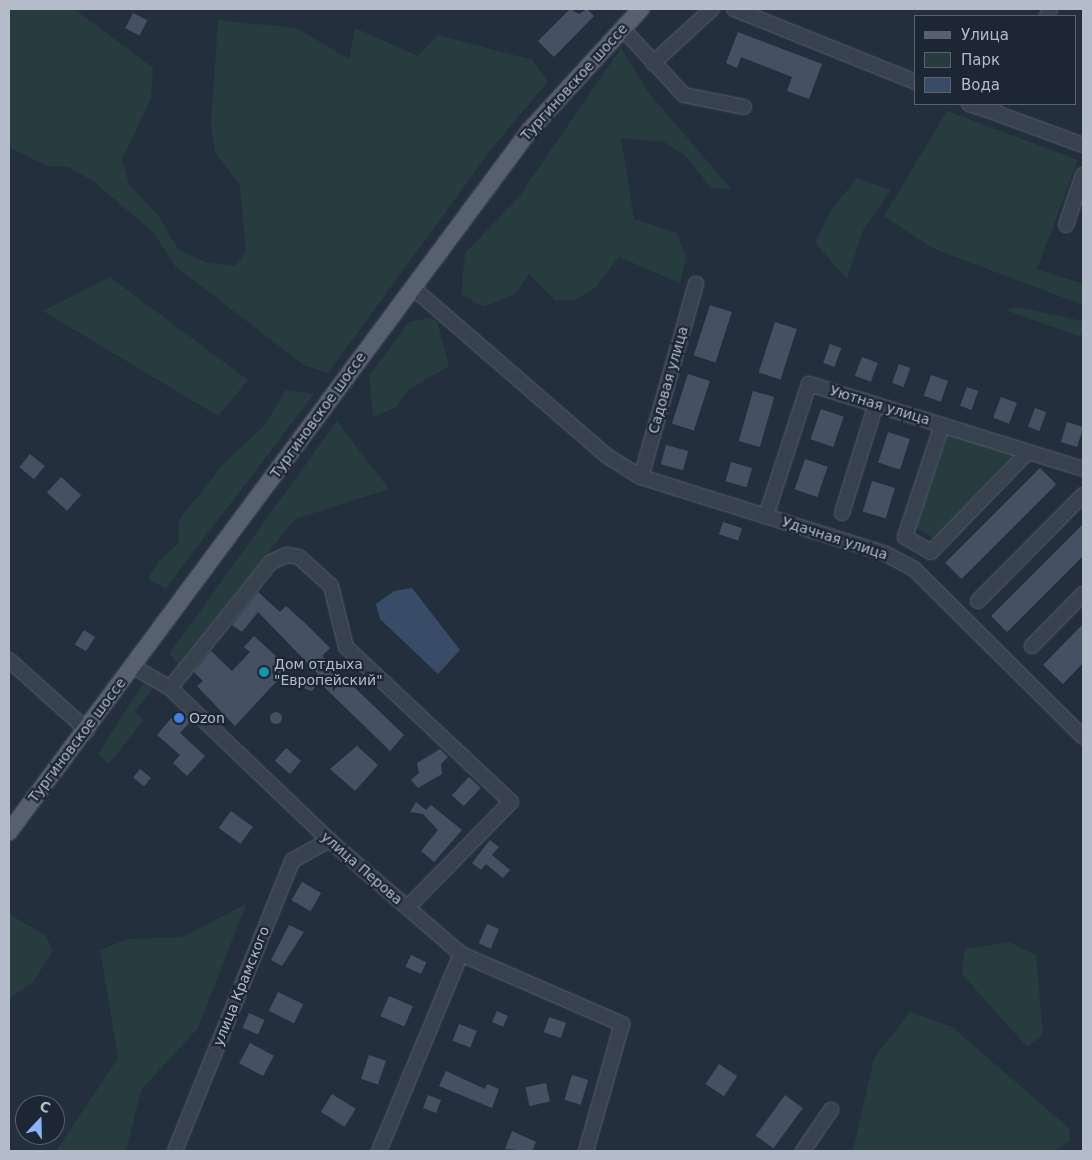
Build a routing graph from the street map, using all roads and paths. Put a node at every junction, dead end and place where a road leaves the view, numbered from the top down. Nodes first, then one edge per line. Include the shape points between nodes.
1 (641, 9) edge
2 (712, 9) edge
3 (734, 9) edge
4 (622, 28) junction
5 (653, 63) junction
6 (914, 81) edge
7 (991, 106) edge
8 (744, 107) dead end
9 (1083, 145) edge
10 (1083, 175) edge
11 (1066, 225) dead end
12 (696, 284) dead end
13 (412, 287) junction
14 (876, 404) junction
15 (942, 425) junction
16 (1028, 452) junction
17 (1083, 469) edge
18 (641, 476) junction
19 (1083, 495) edge
20 (842, 513) dead end
21 (766, 516) junction
22 (1083, 594) edge
23 (978, 601) dead end
24 (1032, 646) dead end
25 (9, 660) edge
26 (132, 666) junction
27 (170, 688) junction
28 (87, 730) junction
29 (1083, 737) edge
30 (9, 832) edge
31 (329, 840) junction
32 (407, 908) junction
33 (461, 954) junction
34 (831, 1110) dead end
35 (175, 1151) edge
36 (379, 1151) edge
37 (586, 1151) edge
38 (803, 1151) edge

1 - 4 main road, Тургиновское шоссе
2 - 5 street
3 - 6 street
4 - 5 street
4 - 13 main road, Тургиновское шоссе via 545,111
5 - 8 street via 684,95
7 - 9 street
10 - 11 street
12 - 18 street, Садовая улица
13 - 18 street, Удачная улица via 607,456
13 - 26 main road, Тургиновское шоссе
14 - 15 street, Уютная улица
14 - 20 street
14 - 21 street, Уютная улица via 808,386
15 - 16 street, Уютная улица
15 - 16 street via 905,537 931,552
16 - 17 street, Уютная улица
18 - 21 street, Удачная улица
19 - 23 street
21 - 29 street, Удачная улица via 886,554 914,569
22 - 24 street
25 - 28 street
26 - 27 street, улица Перова
26 - 28 main road, Тургиновское шоссе
27 - 31 street, улица Перова
27 - 32 street via 271,562 287,556 299,558 331,586 346,647 511,802
28 - 30 main road, Тургиновское шоссе
31 - 32 street, улица Перова
31 - 35 street, улица Крамского via 292,861
32 - 33 street, улица Перова
33 - 36 street
33 - 37 street, улица Перова via 622,1024
34 - 38 street

